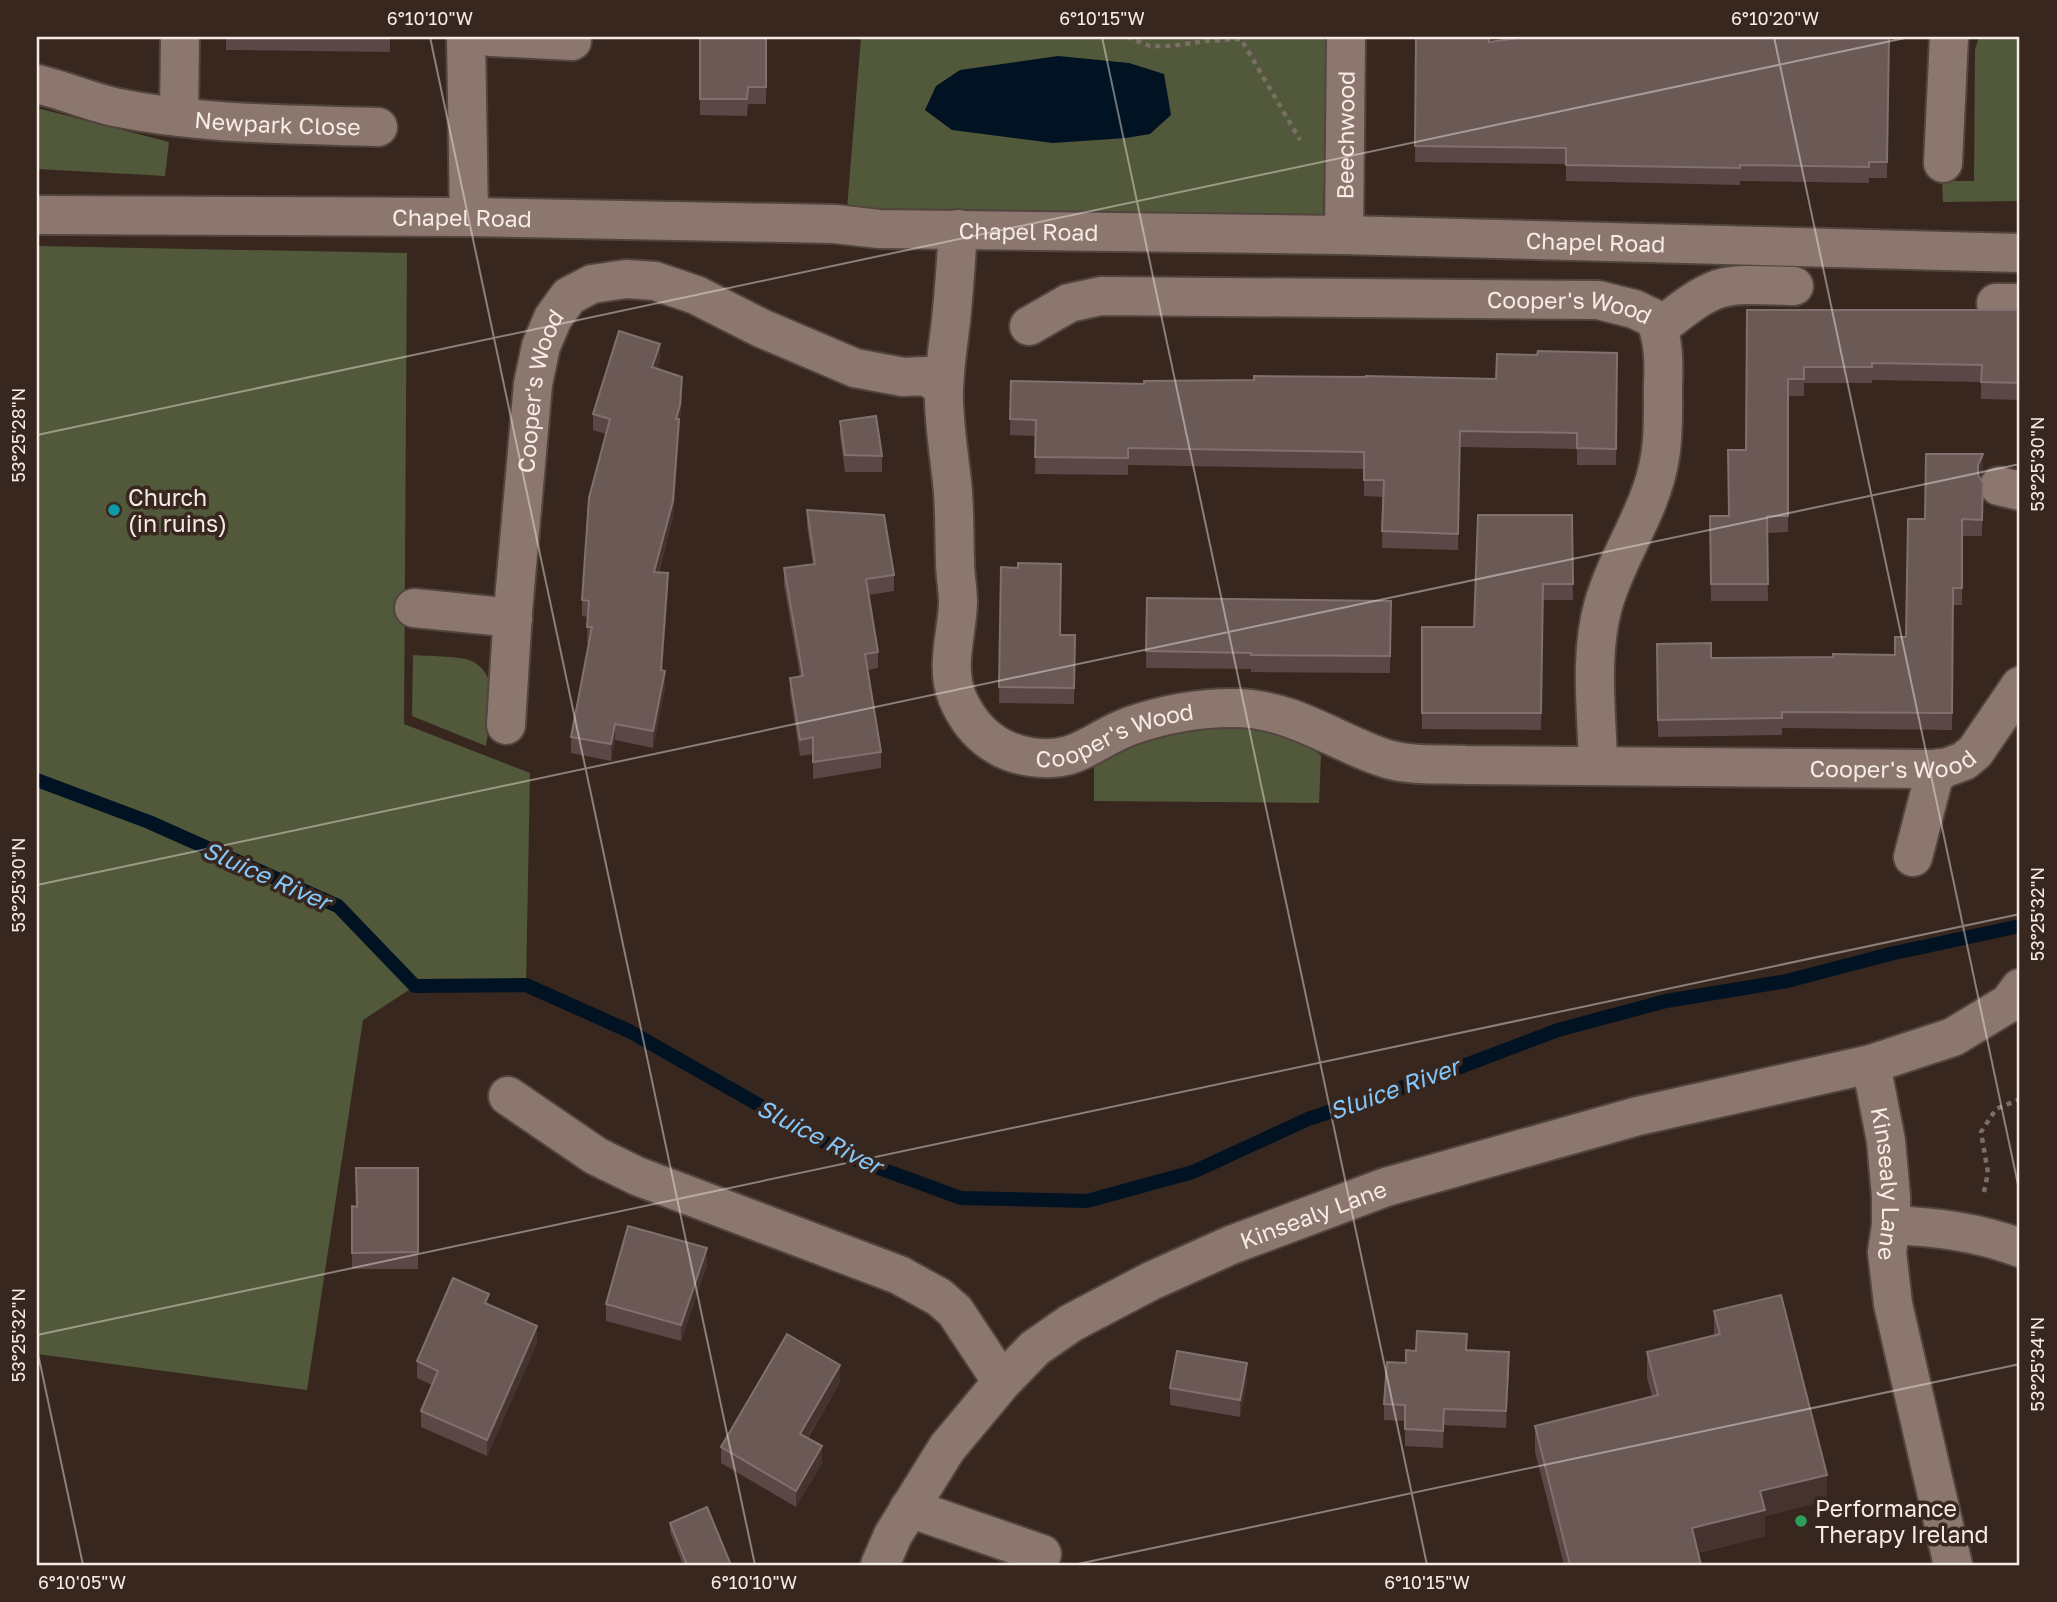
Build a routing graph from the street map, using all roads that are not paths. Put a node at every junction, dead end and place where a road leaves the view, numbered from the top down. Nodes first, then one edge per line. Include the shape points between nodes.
1 (180, 37) edge
2 (466, 37) edge
3 (491, 37) edge
4 (1346, 37) edge
5 (1949, 37) edge
6 (572, 40) dead end
7 (37, 84) edge
8 (178, 117) junction
9 (378, 127) dead end
10 (1943, 163) dead end
11 (37, 215) edge
12 (470, 217) junction
13 (958, 229) junction
14 (1344, 235) junction
15 (2020, 253) edge
16 (1794, 286) dead end
17 (1029, 326) dead end
18 (1659, 328) junction
19 (944, 388) junction
20 (414, 608) dead end
21 (513, 618) junction
22 (2020, 686) edge
23 (506, 725) dead end
24 (1598, 765) junction
25 (1941, 768) junction
26 (1913, 857) dead end
27 (2020, 988) edge
28 (1871, 1064) junction
29 (508, 1096) dead end
30 (1891, 1225) junction
31 (2020, 1248) edge
32 (1002, 1381) junction
33 (909, 1508) junction
34 (1042, 1554) dead end
35 (880, 1565) edge
36 (1953, 1565) edge

1 - 8 street, Newpark Close
2 - 12 street
3 - 6 street
4 - 14 street, Beechwood
5 - 10 street
7 - 8 street, Newpark Close via 113,106
8 - 9 street, Newpark Close
11 - 12 street, Chapel Road
12 - 13 street, Chapel Road
13 - 14 street, Chapel Road
13 - 19 street, Cooper's Wood
14 - 15 street, Chapel Road
16 - 18 street via 1720,288
17 - 18 street, Cooper's Wood via 1069,303 1101,296 1598,300 1634,309 1655,319
18 - 24 street, Cooper's Wood via 1663,370 1660,457 1603,607 1595,664
19 - 21 street, Cooper's Wood via 926,376 903,377 855,368 696,295 655,281 626,279 580,290 569,296 553,318 533,384
19 - 24 street, Cooper's Wood via 958,603 952,666 956,695 984,739 1030,757 1059,758 1081,752 1127,727 1175,712 1235,708 1301,721 1391,760
20 - 21 street
21 - 23 street, Cooper's Wood
22 - 25 street, Cooper's Wood via 1975,752
24 - 25 street, Cooper's Wood
25 - 26 street via 1933,780
27 - 28 street, Kinsealy Lane via 2010,1003 1953,1037
28 - 30 street, Kinsealy Lane via 1886,1141
28 - 32 street, Kinsealy Lane via 1638,1116 1386,1187 1231,1245 1151,1281 1062,1329
29 - 32 street via 596,1156 637,1176 899,1275 939,1297 956,1311
30 - 31 street via 1975,1234
30 - 36 street, Kinsealy Lane via 1887,1252 1893,1304
32 - 33 street, Kinsealy Lane via 947,1448
33 - 34 street
33 - 35 street, Kinsealy Lane

